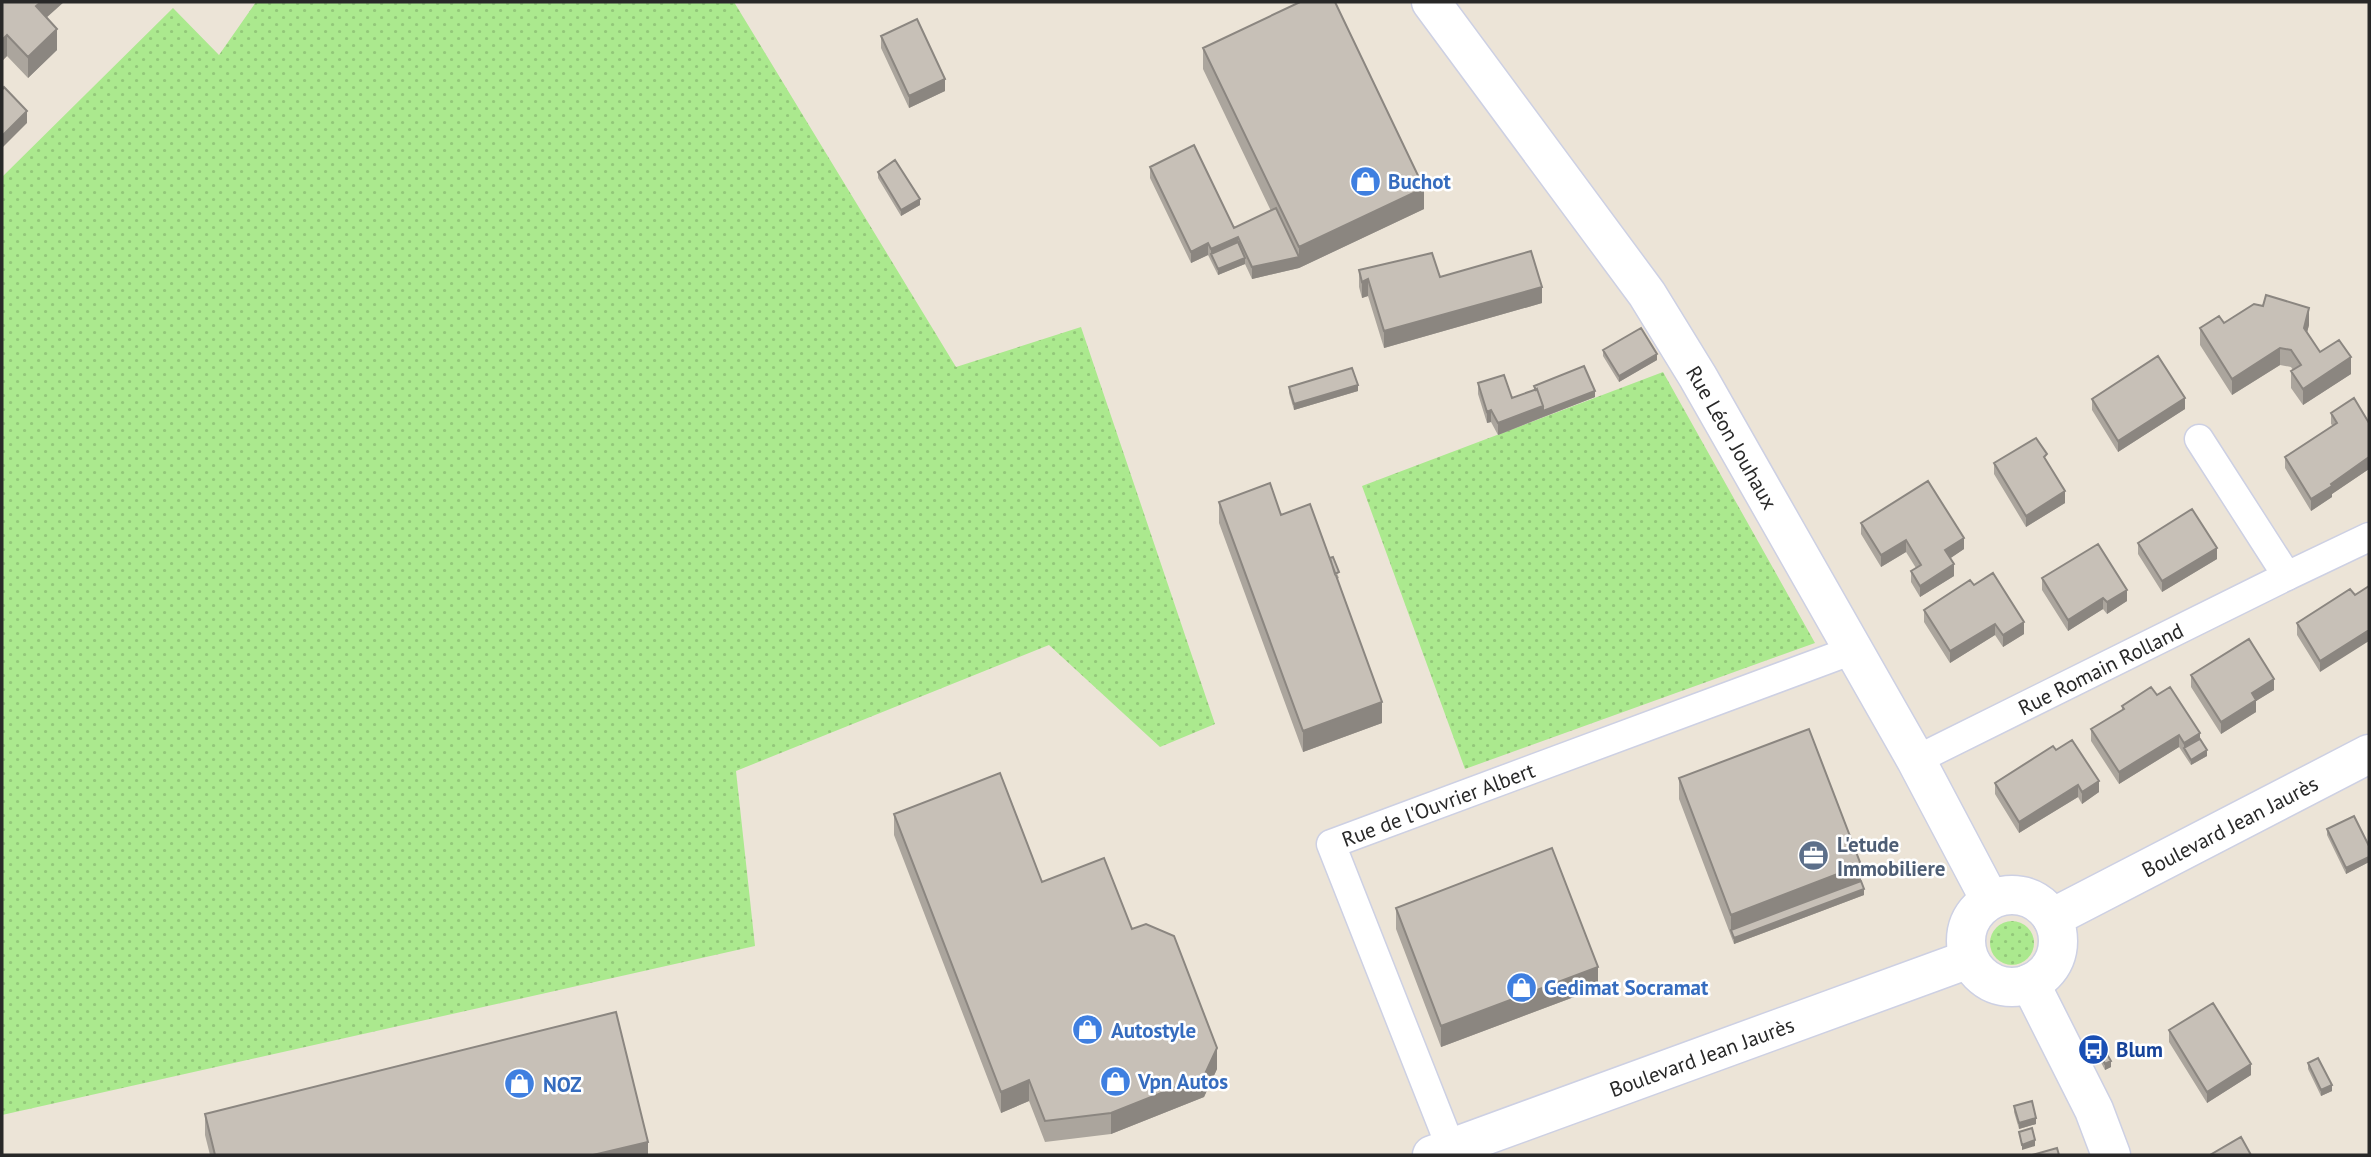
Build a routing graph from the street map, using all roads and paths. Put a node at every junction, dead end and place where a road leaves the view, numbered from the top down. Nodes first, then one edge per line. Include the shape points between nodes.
1 (1431, 2) edge
2 (2199, 439) dead end
3 (2369, 537) edge
4 (2287, 576) junction
5 (1853, 650) junction
6 (2369, 754) edge
7 (1916, 760) junction
8 (1990, 900) junction
9 (2052, 918) junction
10 (1969, 959) junction
11 (2030, 983) junction
12 (1442, 1152) edge
13 (2111, 1155) edge

1 - 5 street, Rue Léon Jouhaux via 1647,294
2 - 4 street
3 - 4 street, Rue Romain Rolland
4 - 7 street, Rue Romain Rolland
5 - 7 street, Rue Léon Jouhaux
5 - 12 street, Rue de l'Ouvrier Albert via 1331,844
6 - 9 street, Boulevard Jean Jaurès
7 - 8 street, Rue Léon Jouhaux
8 - 9 street via 2004,895 2032,899
8 - 10 street via 1971,919 1966,946
9 - 11 street via 2057,948 2043,975
10 - 11 street via 1988,981 2009,986
10 - 12 street, Boulevard Jean Jaurès
11 - 13 street via 2094,1110

